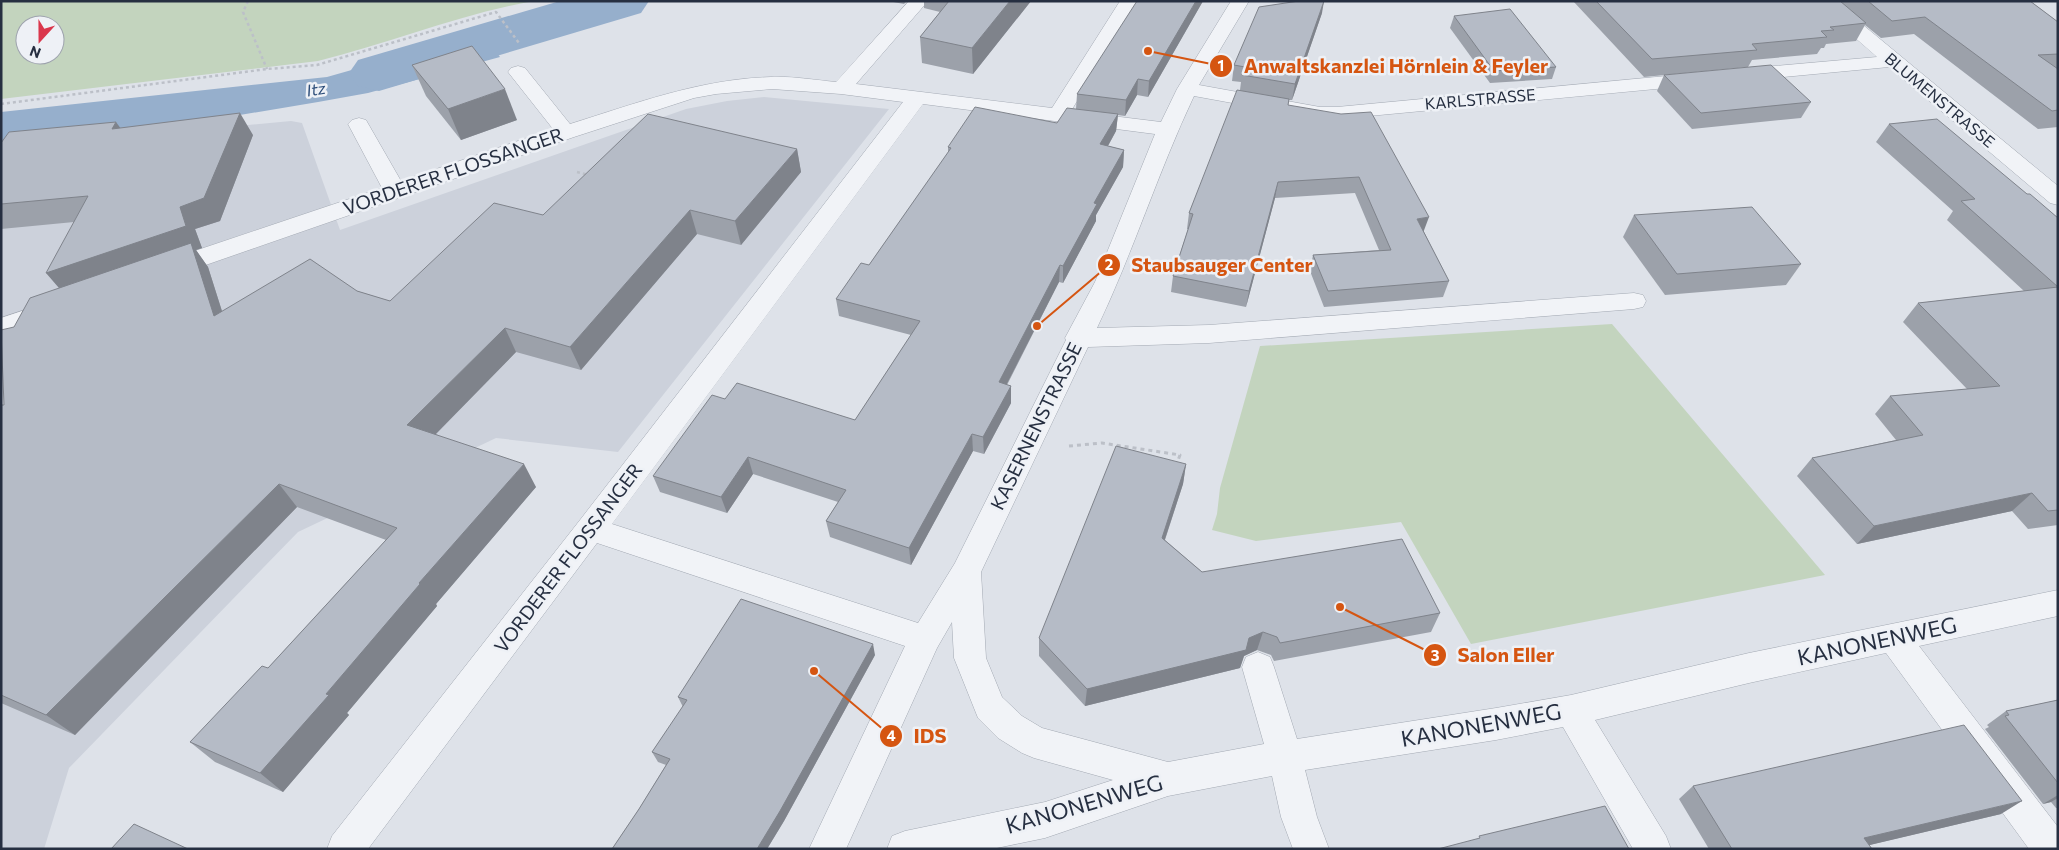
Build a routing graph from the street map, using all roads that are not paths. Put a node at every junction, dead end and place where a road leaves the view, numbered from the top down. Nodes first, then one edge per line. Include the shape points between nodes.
1 (919, 1) edge
2 (1129, 1) edge
3 (1240, 1) edge
4 (1822, 1) edge
5 (1894, 62) junction
6 (518, 72) dead end
7 (841, 88) junction
8 (1187, 89) junction
9 (917, 98) junction
10 (1057, 116) junction
11 (359, 124) dead end
12 (1168, 129) junction
13 (566, 132) junction
14 (489, 158) junction
15 (520, 167) dead end
16 (394, 190) junction
17 (2058, 198) edge
18 (142, 279) edge
19 (1634, 301) dead end
20 (67, 305) edge
21 (1, 328) edge
22 (1078, 338) junction
23 (591, 529) junction
24 (966, 572) junction
25 (2058, 603) edge
26 (1892, 637) junction
27 (925, 639) junction
28 (1258, 666) dead end
29 (1571, 710) junction
30 (1285, 757) junction
31 (1168, 779) junction
32 (345, 849) edge
33 (827, 849) edge
34 (906, 849) edge
35 (1311, 849) edge
36 (1653, 849) edge
37 (2052, 849) edge

1 - 7 street
2 - 10 street
3 - 8 street, KASERNENSTRASSE
4 - 5 street, BLUMENSTRASSE
5 - 8 street, KARLSTRASSE via 1336,112
5 - 17 street, BLUMENSTRASSE
6 - 13 street
7 - 9 street, VORDERER FLOSSANGER
7 - 13 street, VORDERER FLOSSANGER via 772,84 716,88 690,93
8 - 12 street, KASERNENSTRASSE
9 - 10 street, VORDERER FLOSSANGER
9 - 23 street, VORDERER FLOSSANGER
10 - 12 street, VORDERER FLOSSANGER
11 - 16 street
12 - 22 street, KASERNENSTRASSE via 1112,271
13 - 14 street, VORDERER FLOSSANGER
14 - 15 street
14 - 16 street, VORDERER FLOSSANGER
16 - 18 street, VORDERER FLOSSANGER
19 - 22 street via 1205,345
20 - 21 street
22 - 24 street, KASERNENSTRASSE
23 - 27 street
23 - 32 street, VORDERER FLOSSANGER
24 - 27 street, KASERNENSTRASSE
24 - 31 street via 970,658 990,707 1010,727 1034,742
25 - 26 street, KANONENWEG
26 - 29 street, KANONENWEG
26 - 37 street
27 - 33 street, KASERNENSTRASSE
28 - 30 street
29 - 30 street, KANONENWEG
29 - 36 street
30 - 31 street, KANONENWEG
30 - 35 street via 1299,817
31 - 34 street, KANONENWEG via 1045,820

